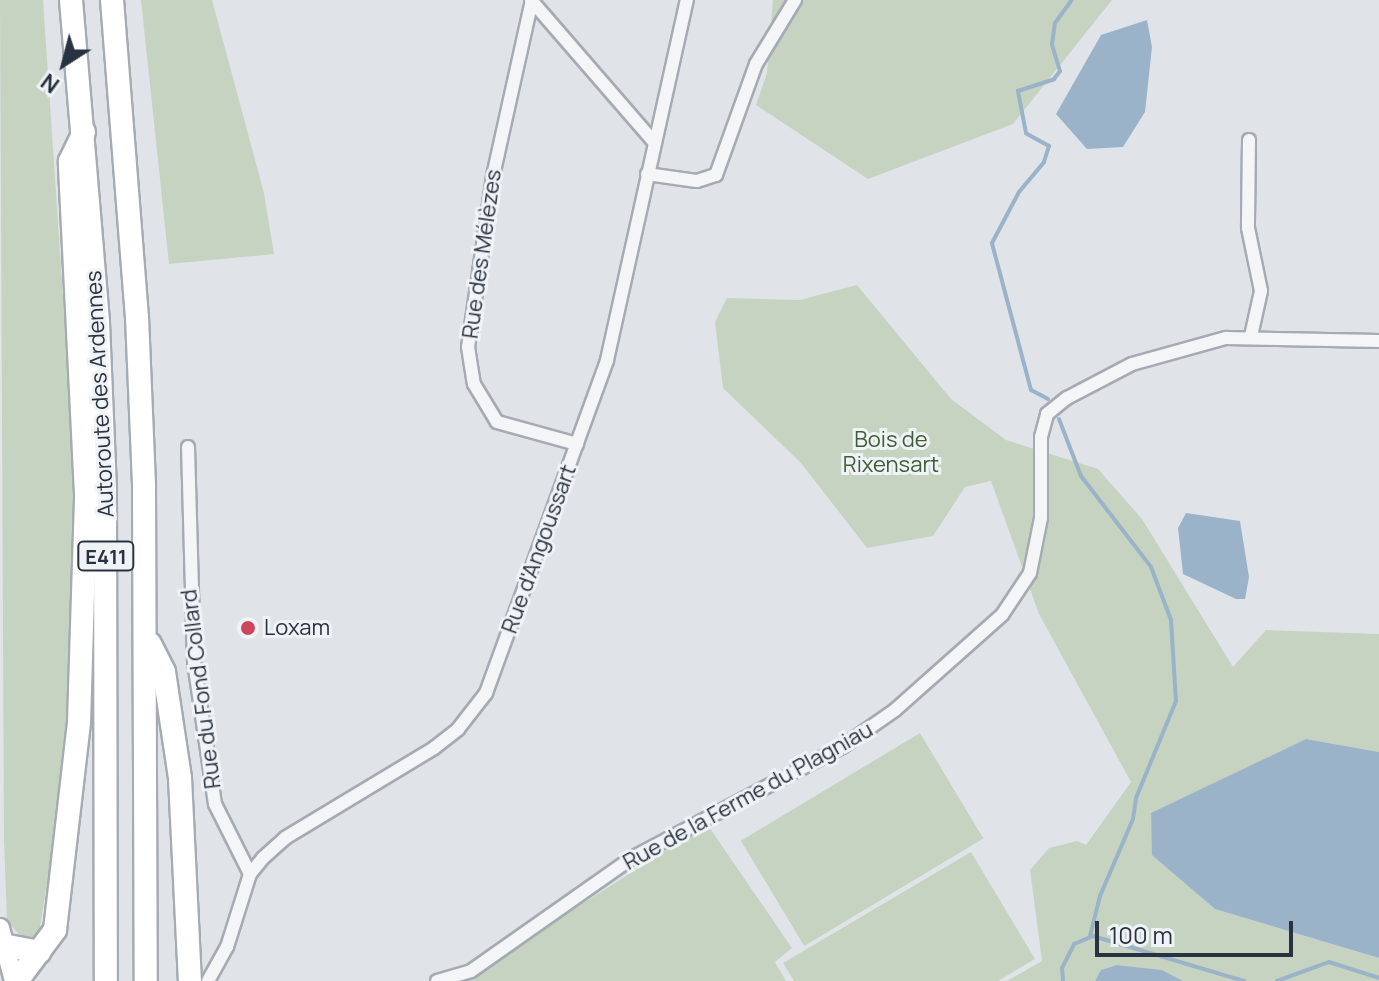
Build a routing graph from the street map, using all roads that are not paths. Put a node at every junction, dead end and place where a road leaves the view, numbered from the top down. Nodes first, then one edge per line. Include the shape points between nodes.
1 (71, 0) edge
2 (112, 0) edge
3 (531, 0) edge
4 (687, 0) edge
5 (795, 0) edge
6 (85, 131) junction
7 (1249, 140) dead end
8 (654, 142) junction
9 (647, 174) junction
10 (1251, 336) junction
11 (1379, 341) edge
12 (577, 444) junction
13 (188, 447) dead end
14 (148, 639) junction
15 (250, 874) junction
16 (2, 937) edge
17 (39, 952) junction
18 (15, 981) edge
19 (106, 981) edge
20 (146, 981) edge
21 (190, 981) edge
22 (208, 981) edge
23 (437, 981) edge

1 - 6 highway, Autoroute des Ardennes / E411
2 - 14 highway, Autoroute des Ardennes / E411 via 137,317
3 - 8 street
3 - 12 street, Rue des Mélèzes via 493,176 468,347 474,384 497,422
4 - 8 street, Rue d'Angoussart
5 - 9 street via 756,64 716,175 697,181
6 - 17 highway via 70,161 86,494 85,614 55,930
6 - 19 highway, Autoroute des Ardennes / E411 via 105,506
7 - 10 street via 1248,228 1261,291
8 - 9 street, Rue d'Angoussart
9 - 12 street, Rue d'Angoussart via 607,360
10 - 11 street, Rue de la Ferme du Plagniau
10 - 23 street, Rue de la Ferme du Plagniau via 1213,340 1132,364 1047,414 1040,445 1041,518 1030,573 1002,615 895,710 842,747 632,858 471,971
12 - 15 street, Rue d'Angoussart via 493,678 471,716 434,748 285,838
13 - 15 street, Rue du Fond Collard via 196,678 215,804
14 - 20 highway, Autoroute des Ardennes / E411
14 - 21 highway via 164,672 180,778
15 - 22 street, Rue d'Angoussart via 227,947
16 - 17 highway
16 - 18 street
17 - 18 highway

